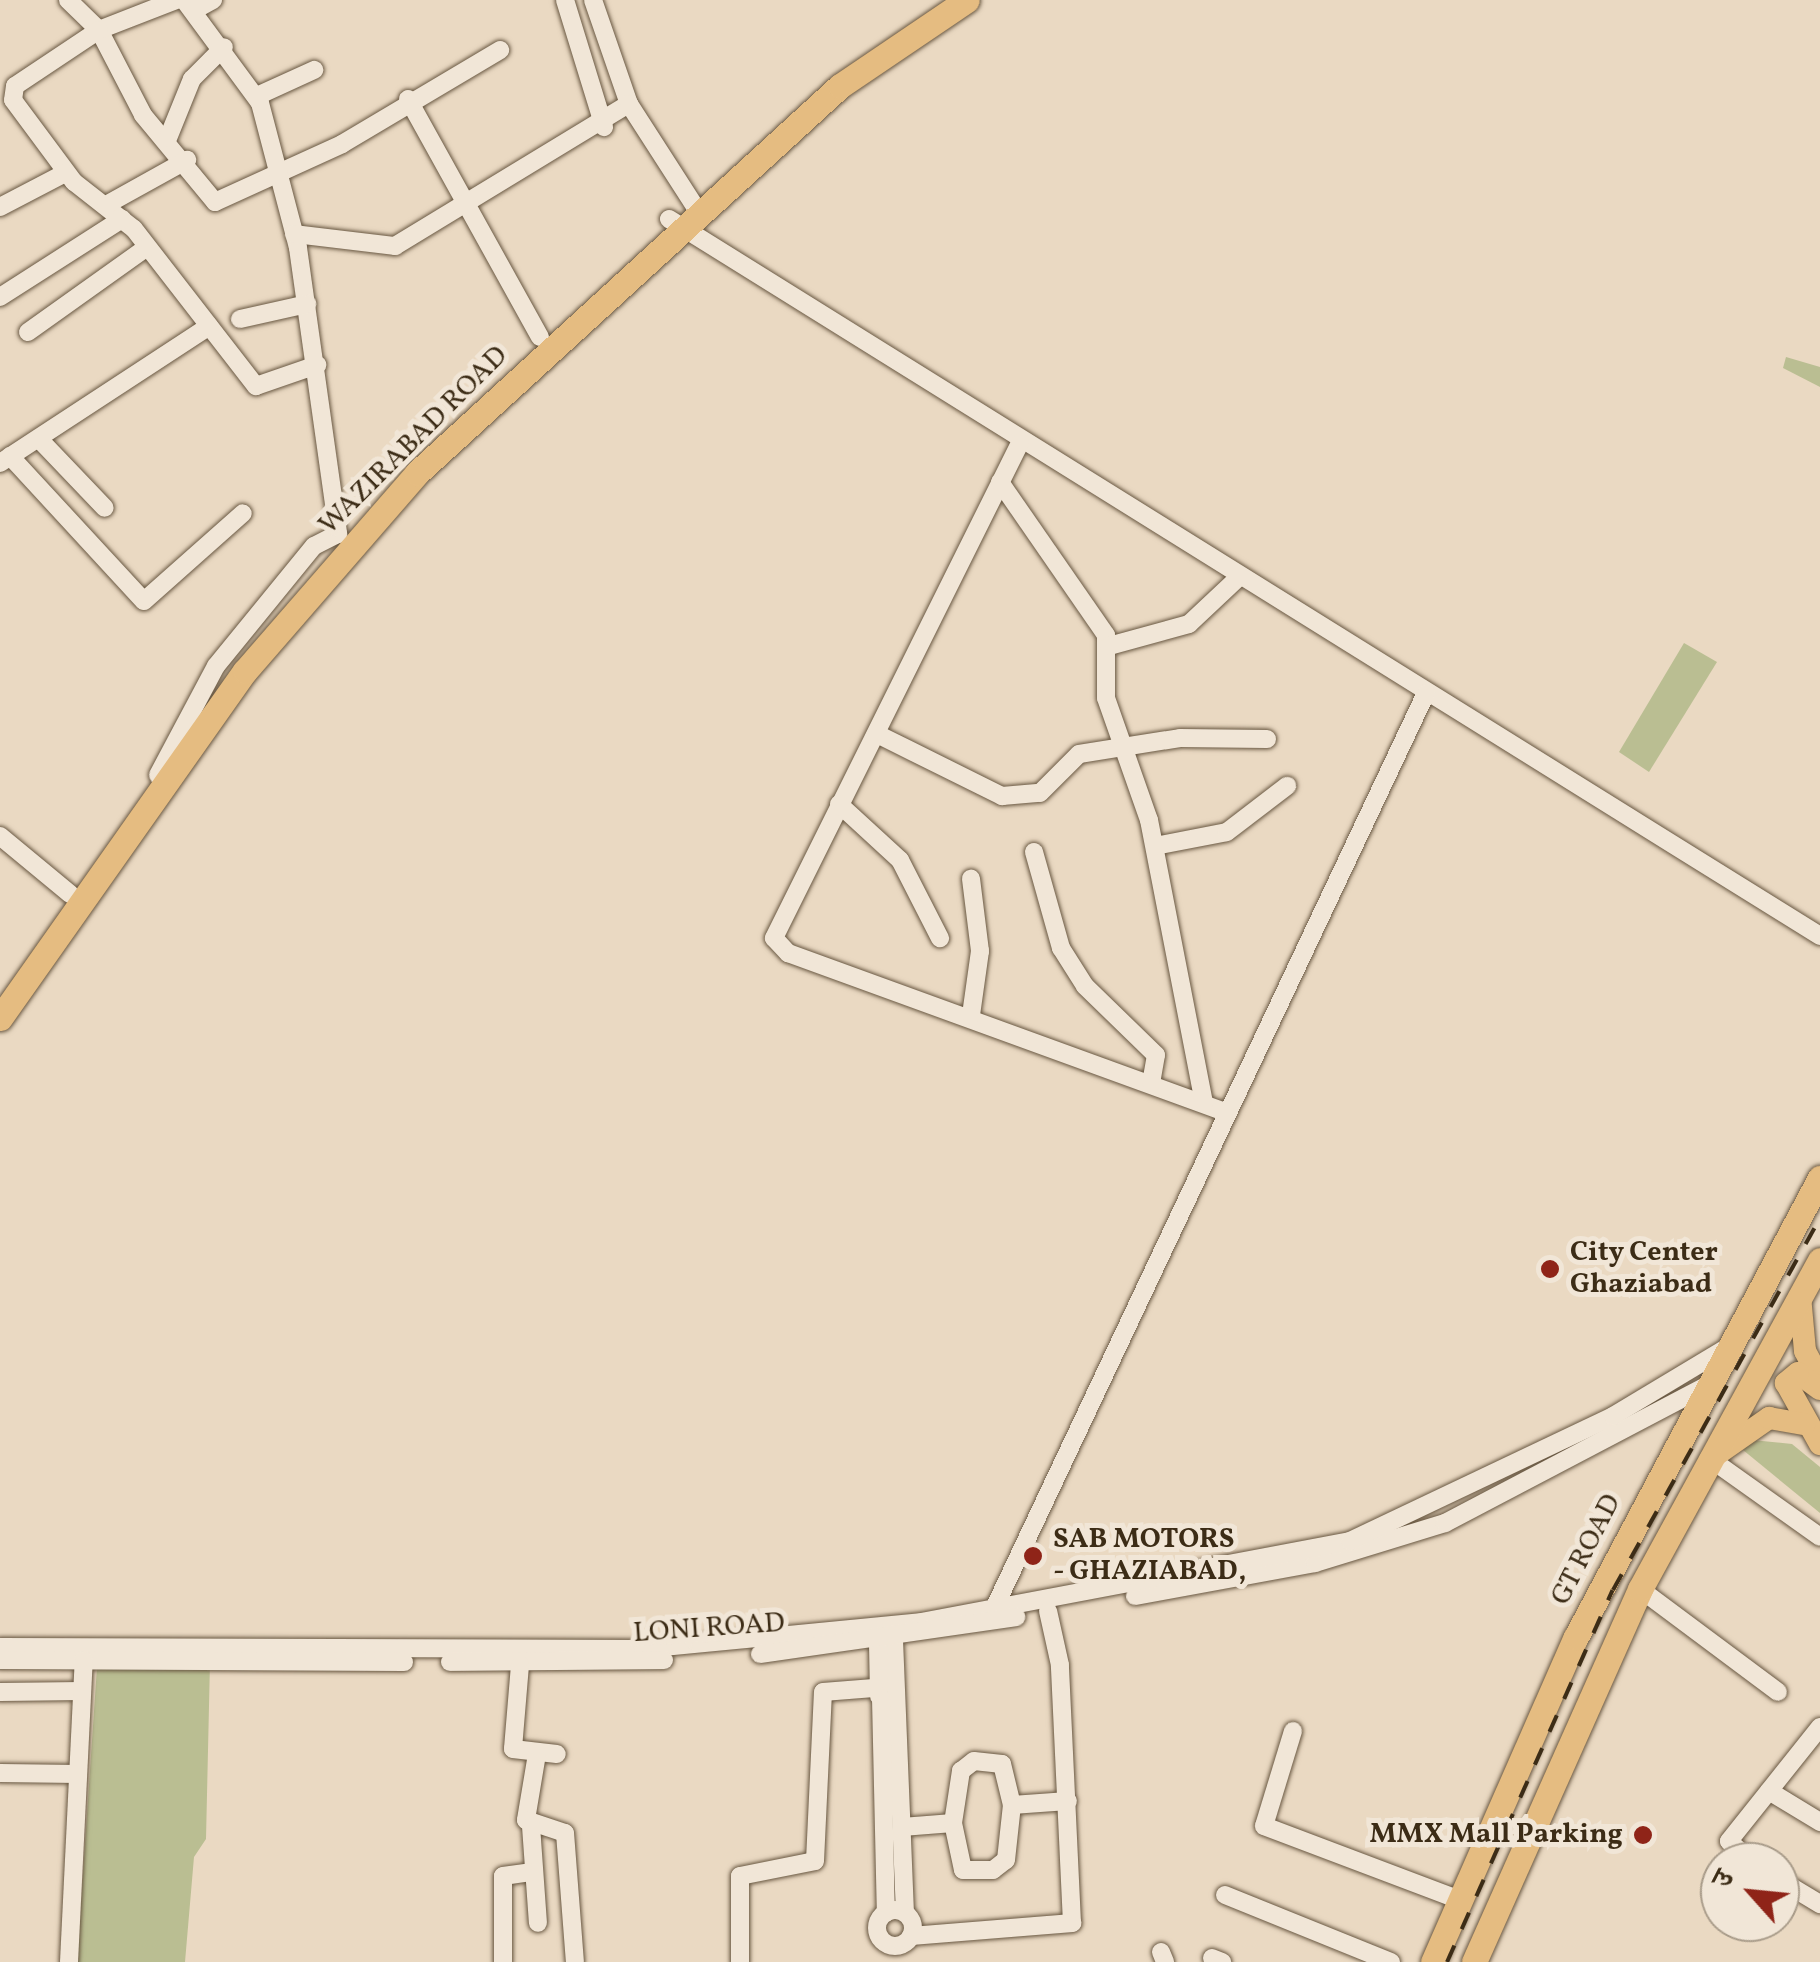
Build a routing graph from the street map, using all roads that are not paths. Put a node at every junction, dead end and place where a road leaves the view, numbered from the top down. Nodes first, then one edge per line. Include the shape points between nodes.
1 (68, 0) edge
2 (176, 0) edge
3 (212, 0) edge
4 (940, 0) edge
5 (967, 0) edge
6 (594, 3) edge
7 (566, 4) edge
8 (188, 6) edge
9 (99, 30) junction
10 (224, 47) junction
11 (500, 50) dead end
12 (314, 70) dead end
13 (257, 96) junction
14 (408, 99) junction
15 (629, 104) junction
16 (604, 126) junction
17 (168, 138) junction
18 (188, 160) junction
19 (65, 173) junction
20 (278, 173) junction
21 (468, 203) junction
22 (106, 205) junction
23 (0, 206) edge
24 (685, 214) junction
25 (122, 219) junction
26 (294, 234) junction
27 (147, 247) junction
28 (0, 297) edge
29 (308, 304) junction
30 (240, 319) dead end
31 (210, 326) junction
32 (28, 332) dead end
33 (540, 337) junction
34 (318, 366) junction
35 (39, 438) junction
36 (1020, 442) junction
37 (5, 460) edge
38 (1000, 482) junction
39 (105, 508) dead end
40 (243, 513) dead end
41 (344, 539) junction
42 (1240, 577) junction
43 (1109, 646) junction
44 (1426, 693) junction
45 (877, 734) junction
46 (1267, 738) dead end
47 (1130, 748) junction
48 (1287, 786) dead end
49 (839, 804) junction
50 (0, 836) edge
51 (1155, 846) junction
52 (1034, 852) dead end
53 (972, 880) dead end
54 (70, 894) junction
55 (1820, 936) edge
56 (940, 938) dead end
57 (0, 990) edge
58 (971, 1015) junction
59 (0, 1018) edge
60 (1151, 1083) junction
61 (1204, 1103) junction
62 (1228, 1112) junction
63 (1820, 1178) edge
64 (1820, 1260) edge
65 (1800, 1296) junction
66 (1732, 1344) junction
67 (1820, 1378) edge
68 (1706, 1386) junction
69 (1820, 1389) edge
70 (1804, 1424) junction
71 (1820, 1444) edge
72 (1711, 1459) junction
73 (1408, 1529) junction
74 (1820, 1537) edge
75 (1208, 1577) junction
76 (1640, 1589) junction
77 (1048, 1610) junction
78 (991, 1616) junction
79 (886, 1641) junction
80 (0, 1647) edge
81 (0, 1660) edge
82 (84, 1660) junction
83 (520, 1665) junction
84 (884, 1687) junction
85 (82, 1691) junction
86 (0, 1692) edge
87 (1778, 1692) dead end
88 (1820, 1727) edge
89 (1293, 1730) dead end
90 (536, 1754) junction
91 (556, 1754) dead end
92 (0, 1773) edge
93 (78, 1774) junction
94 (1769, 1791) junction
95 (1068, 1802) junction
96 (1012, 1805) junction
97 (1820, 1822) edge
98 (953, 1823) junction
99 (531, 1826) junction
100 (902, 1827) junction
101 (1729, 1842) edge
102 (531, 1872) junction
103 (1225, 1894) dead end
104 (1460, 1900) junction
105 (896, 1913) junction
106 (538, 1922) dead end
107 (907, 1940) junction
108 (69, 1962) edge
109 (503, 1962) edge
110 (575, 1962) edge
111 (740, 1962) edge
112 (886, 1962) edge
113 (1391, 1962) edge
114 (1433, 1962) edge
115 (1474, 1962) edge

1 - 9 street
2 - 9 street
3 - 8 street
4 - 24 highway, WAZIRABAD ROAD via 796,106
5 - 24 highway, WAZIRABAD ROAD via 840,86
6 - 7 street
6 - 15 street
7 - 16 street
8 - 10 street
9 - 17 street via 138,108
9 - 19 street via 12,93
10 - 13 street
10 - 17 street via 192,79
11 - 14 street
12 - 13 street
13 - 20 street
14 - 20 street
14 - 21 street
15 - 16 street
15 - 24 street
16 - 21 street
17 - 18 street
18 - 20 street via 216,202
18 - 22 street
19 - 22 street
19 - 23 street
20 - 26 street
21 - 26 street via 387,248
21 - 33 street
22 - 25 street
24 - 33 highway, WAZIRABAD ROAD
24 - 36 street
24 - 41 highway, WAZIRABAD ROAD
25 - 27 street
25 - 28 street
26 - 29 street
27 - 31 street
27 - 32 street
29 - 30 street
29 - 34 street
31 - 34 street via 256,386
31 - 35 street
33 - 41 highway, WAZIRABAD ROAD
34 - 41 street
35 - 37 street
35 - 39 street
36 - 38 street
36 - 42 street
37 - 40 street via 144,601
38 - 43 street via 1081,590
38 - 45 street
41 - 54 highway, WAZIRABAD ROAD
41 - 59 highway, WAZIRABAD ROAD
42 - 43 street via 1189,624
42 - 44 street
43 - 47 street via 1106,698
44 - 55 street
44 - 62 street
45 - 47 street via 1002,796 1040,793 1078,754
45 - 49 street
46 - 47 street
47 - 51 street
48 - 51 street via 1240,826
49 - 56 street via 900,860
49 - 58 street via 776,927 779,947
50 - 54 street
51 - 61 street
52 - 60 street via 1061,948 1086,986 1156,1055
53 - 58 street via 980,951
54 - 57 highway, WAZIRABAD ROAD
58 - 60 street
60 - 61 street
61 - 62 street
62 - 78 street
63 - 66 highway, GT ROAD
64 - 65 highway
65 - 67 main road via 1804,1352
65 - 72 highway
66 - 68 highway, GT ROAD
66 - 73 street via 1686,1378
68 - 73 street
68 - 104 highway, GT ROAD via 1576,1638
69 - 70 main road via 1789,1376 1786,1394
70 - 71 main road
70 - 72 main road via 1769,1418
72 - 74 street
72 - 76 highway
73 - 75 street, LONI ROAD
75 - 77 street, LONI ROAD
75 - 78 street, LONI ROAD
76 - 87 street
76 - 115 highway
77 - 78 street, LONI ROAD
77 - 95 street
78 - 79 street, LONI ROAD
78 - 80 street, LONI ROAD via 643,1650
79 - 83 street, LONI ROAD
79 - 84 street
81 - 82 street, LONI ROAD
82 - 83 street, LONI ROAD
82 - 85 street
83 - 90 street via 514,1749
84 - 100 street
84 - 105 street
84 - 111 street via 823,1692 816,1861 742,1873
85 - 86 street
85 - 93 street
88 - 94 street
89 - 104 street via 1264,1826
90 - 91 street
90 - 99 street
92 - 93 street
93 - 108 street
94 - 97 street
94 - 101 street
95 - 96 street
95 - 107 street via 1070,1926
96 - 98 street via 1002,1764 974,1761 961,1771
96 - 98 street via 1006,1860 993,1870 963,1870
98 - 100 street
99 - 102 street
99 - 110 street via 565,1833
100 - 105 street
102 - 106 street
102 - 109 street via 503,1876
103 - 113 street
104 - 114 highway, GT ROAD
105 - 107 street
105 - 107 street via 878,1934
107 - 112 street

